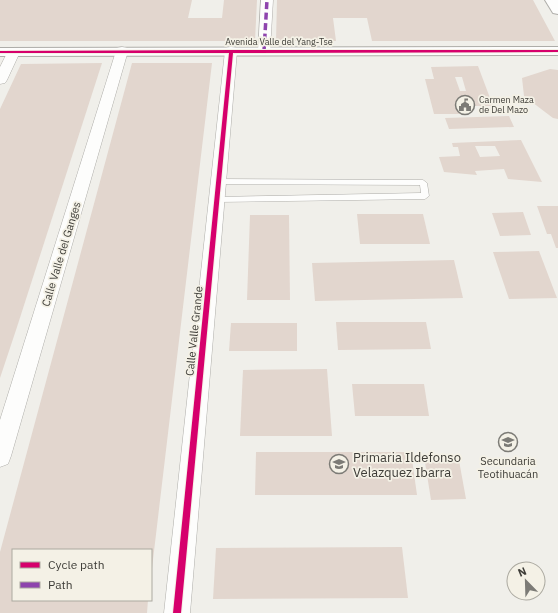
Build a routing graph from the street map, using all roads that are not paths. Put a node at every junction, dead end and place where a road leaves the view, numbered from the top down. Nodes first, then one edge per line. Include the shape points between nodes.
1 (267, 0) edge
2 (552, 0) edge
3 (558, 10) edge
4 (558, 50) edge
5 (122, 51) junction
6 (231, 51) junction
7 (264, 51) junction
8 (7, 52) edge
9 (0, 80) edge
10 (218, 190) junction
11 (0, 456) edge
12 (176, 613) edge

1 - 7 street
2 - 3 street
4 - 7 street, Avenida Valle del Yang-Tse
5 - 6 street, Avenida Valle del Yang-Tse
5 - 8 street, Avenida Valle del Yang-Tse
5 - 11 street, Calle Valle del Ganges
6 - 7 street, Avenida Valle del Yang-Tse
6 - 10 street, Calle Valle Grande
8 - 9 street
10 - 10 lane via 425,196 423,183
10 - 12 street, Calle Valle Grande

